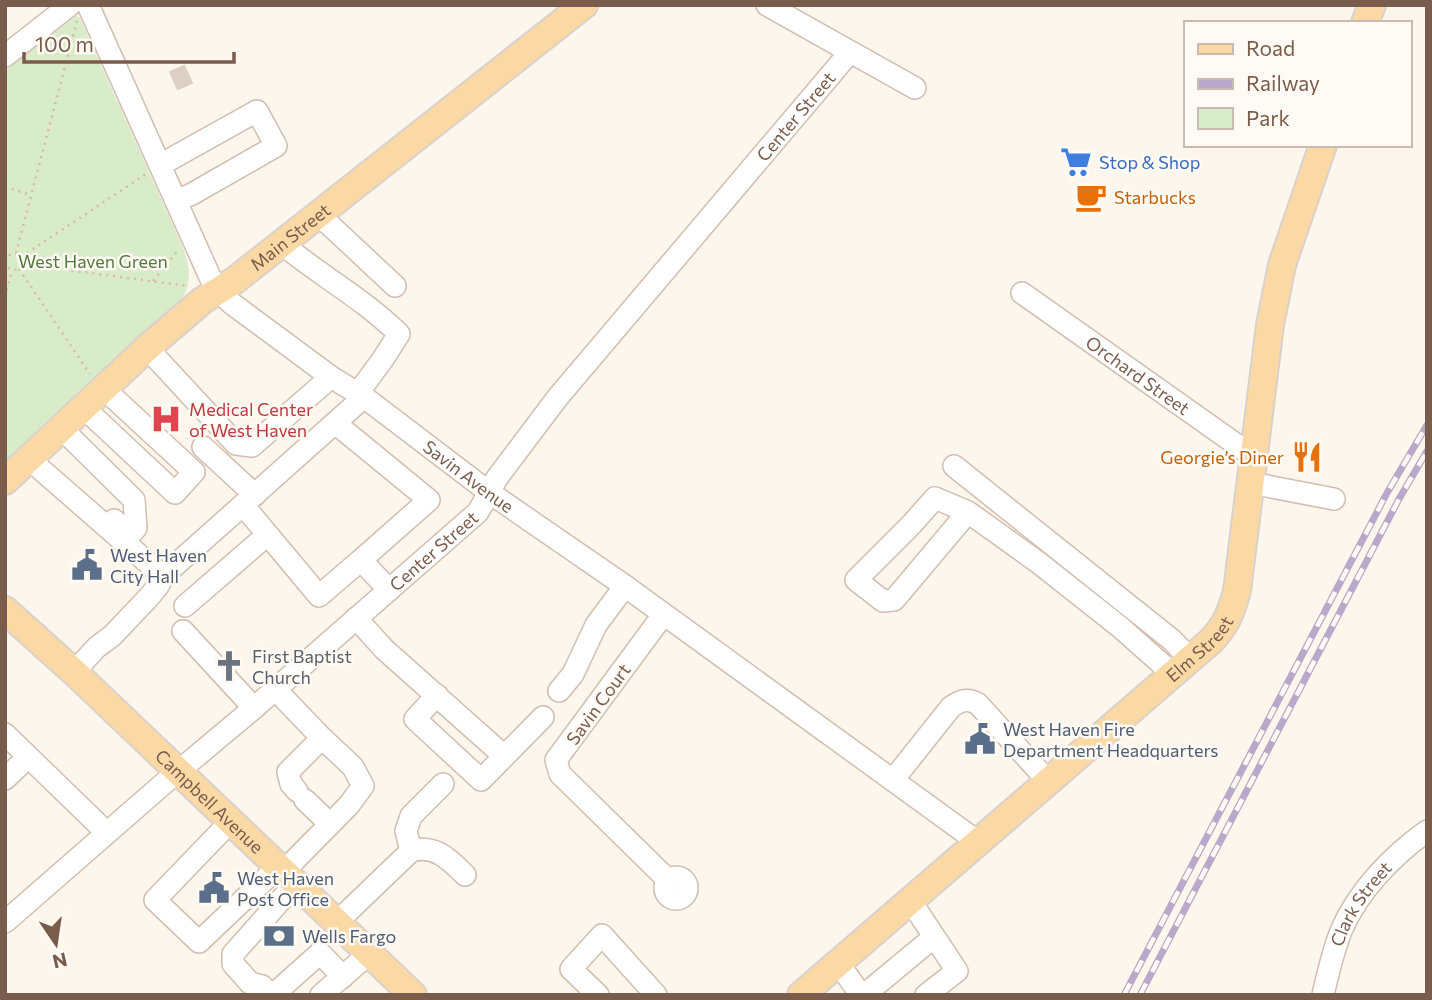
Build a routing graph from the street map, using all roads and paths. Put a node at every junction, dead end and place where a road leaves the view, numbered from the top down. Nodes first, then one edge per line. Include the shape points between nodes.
1 (584, 5) edge
2 (767, 5) edge
3 (78, 11) edge
4 (850, 52) junction
5 (5, 56) edge
6 (915, 88) dead end
7 (1322, 147) edge
8 (153, 170) junction
9 (5, 187) edge
10 (31, 195) junction
11 (176, 201) junction
12 (317, 214) junction
13 (281, 243) junction
14 (5, 248) edge
15 (179, 249) dead end
16 (16, 254) junction
17 (9, 255) junction
18 (22, 257) junction
19 (23, 264) junction
20 (6, 265) edge
21 (19, 269) junction
22 (12, 270) junction
23 (153, 282) junction
24 (188, 286) dead end
25 (395, 286) dead end
26 (219, 290) junction
27 (1021, 293) dead end
28 (5, 297) edge
29 (148, 348) junction
30 (331, 377) junction
31 (97, 383) junction
32 (361, 395) junction
33 (83, 407) junction
34 (335, 423) junction
35 (61, 428) junction
36 (203, 447) dead end
37 (33, 454) junction
38 (1254, 457) junction
39 (954, 466) dead end
40 (5, 481) edge
41 (1251, 483) junction
42 (490, 493) junction
43 (1334, 499) dead end
44 (249, 500) junction
45 (968, 512) junction
46 (267, 535) junction
47 (362, 560) junction
48 (163, 576) junction
49 (625, 586) junction
50 (389, 590) junction
51 (186, 606) dead end
52 (5, 610) edge
53 (663, 615) junction
54 (356, 618) junction
55 (183, 631) dead end
56 (1182, 666) junction
57 (74, 673) junction
58 (275, 689) junction
59 (559, 691) dead end
60 (437, 695) junction
61 (254, 708) junction
62 (544, 717) dead end
63 (5, 734) edge
64 (322, 738) junction
65 (28, 757) junction
66 (504, 757) junction
67 (178, 773) junction
68 (5, 779) edge
69 (893, 780) junction
70 (1048, 781) junction
71 (443, 784) dead end
72 (230, 822) junction
73 (330, 824) junction
74 (1427, 831) edge
75 (107, 833) junction
76 (978, 842) junction
77 (411, 851) junction
78 (286, 874) junction
79 (465, 875) dead end
80 (668, 880) dead end
81 (910, 900) junction
82 (6, 920) edge
83 (337, 922) junction
84 (934, 937) junction
85 (370, 953) junction
86 (838, 963) junction
87 (343, 977) junction
88 (586, 991) edge
89 (268, 992) edge
90 (648, 992) edge
91 (321, 995) edge
92 (413, 995) edge
93 (802, 995) edge
94 (862, 995) edge
95 (926, 995) edge
96 (1324, 995) edge

1 - 12 main road, Main Street
2 - 4 street
3 - 5 street
3 - 8 street, Savin Avenue
3 - 10 path
4 - 6 street
4 - 42 street, Center Street via 558,397
7 - 38 main road, Elm Street via 1282,265
8 - 11 street, Savin Avenue
8 - 11 street via 257,111 276,146
8 - 18 path
9 - 10 path
10 - 16 path
11 - 26 street, Savin Avenue
12 - 13 main road, Main Street
12 - 25 street
13 - 26 main road, Main Street
13 - 32 street via 399,334
14 - 17 path
15 - 23 path
16 - 17 path
16 - 18 path
17 - 20 path
18 - 19 path
19 - 21 path
19 - 23 path
20 - 22 path
21 - 22 path
21 - 31 path
22 - 28 path
23 - 24 path
26 - 29 main road, Main Street
26 - 30 street, Savin Avenue
27 - 38 street, Orchard Street
29 - 30 street via 236,444 252,446
29 - 31 main road, Main Street
30 - 32 street, Savin Avenue
31 - 33 main road, Main Street
31 - 33 street via 194,472 169,499
32 - 34 street
32 - 42 street, Savin Avenue
33 - 35 main road, Main Street
34 - 44 street
34 - 47 street via 429,500
35 - 37 main road, Main Street
35 - 37 street via 134,500 136,528 130,535
36 - 44 street
37 - 40 main road, Main Street
37 - 48 street
38 - 41 main road, Elm Street
39 - 56 street via 1171,640
41 - 43 street
41 - 56 main road, Elm Street via 1237,591 1229,618
42 - 49 street, Savin Avenue
42 - 50 street, Center Street via 478,512
44 - 46 street
44 - 48 street
45 - 45 street via 936,498 856,580 883,601 894,600
45 - 56 street via 1120,627
46 - 47 street via 319,596
46 - 51 street
47 - 50 street
48 - 57 street via 149,597
49 - 53 street, Savin Avenue
49 - 59 street via 596,625 573,674
50 - 54 street, Center Street
52 - 57 main road, Campbell Avenue
53 - 69 street, Savin Avenue
53 - 80 street, Savin Court via 556,760 560,774
54 - 58 street, Center Street
54 - 60 street
55 - 61 street
56 - 70 main road, Elm Street
57 - 67 main road, Campbell Avenue
58 - 61 street, Center Street
58 - 64 street
60 - 66 street
60 - 66 street via 415,719 471,771 481,780
61 - 67 street, Center Street
62 - 66 street
63 - 65 street
64 - 73 street via 353,766 363,786
64 - 73 street via 288,772 291,784
65 - 68 street
65 - 75 street
67 - 72 main road, Campbell Avenue
67 - 75 street, Center Street
69 - 70 street via 951,707 962,700 978,704
69 - 76 street, Savin Avenue
70 - 76 main road, Elm Street
71 - 77 street via 411,817 406,831
72 - 78 main road, Campbell Avenue
72 - 78 street via 155,900 199,942
73 - 78 street
74 - 96 street, Clark Street via 1385,868 1352,908
75 - 82 street, Center Street
76 - 81 main road, Elm Street
77 - 79 street via 427,849 446,856
77 - 83 street
78 - 83 main road, Campbell Avenue
78 - 89 street via 237,947
81 - 84 street
81 - 86 main road, Elm Street
83 - 85 main road, Campbell Avenue
84 - 94 street
84 - 95 street via 957,971
85 - 87 street
85 - 92 main road, Campbell Avenue
86 - 93 main road, Elm Street
86 - 94 street
87 - 89 street via 320,953
87 - 91 street
88 - 90 street via 571,969 602,935

